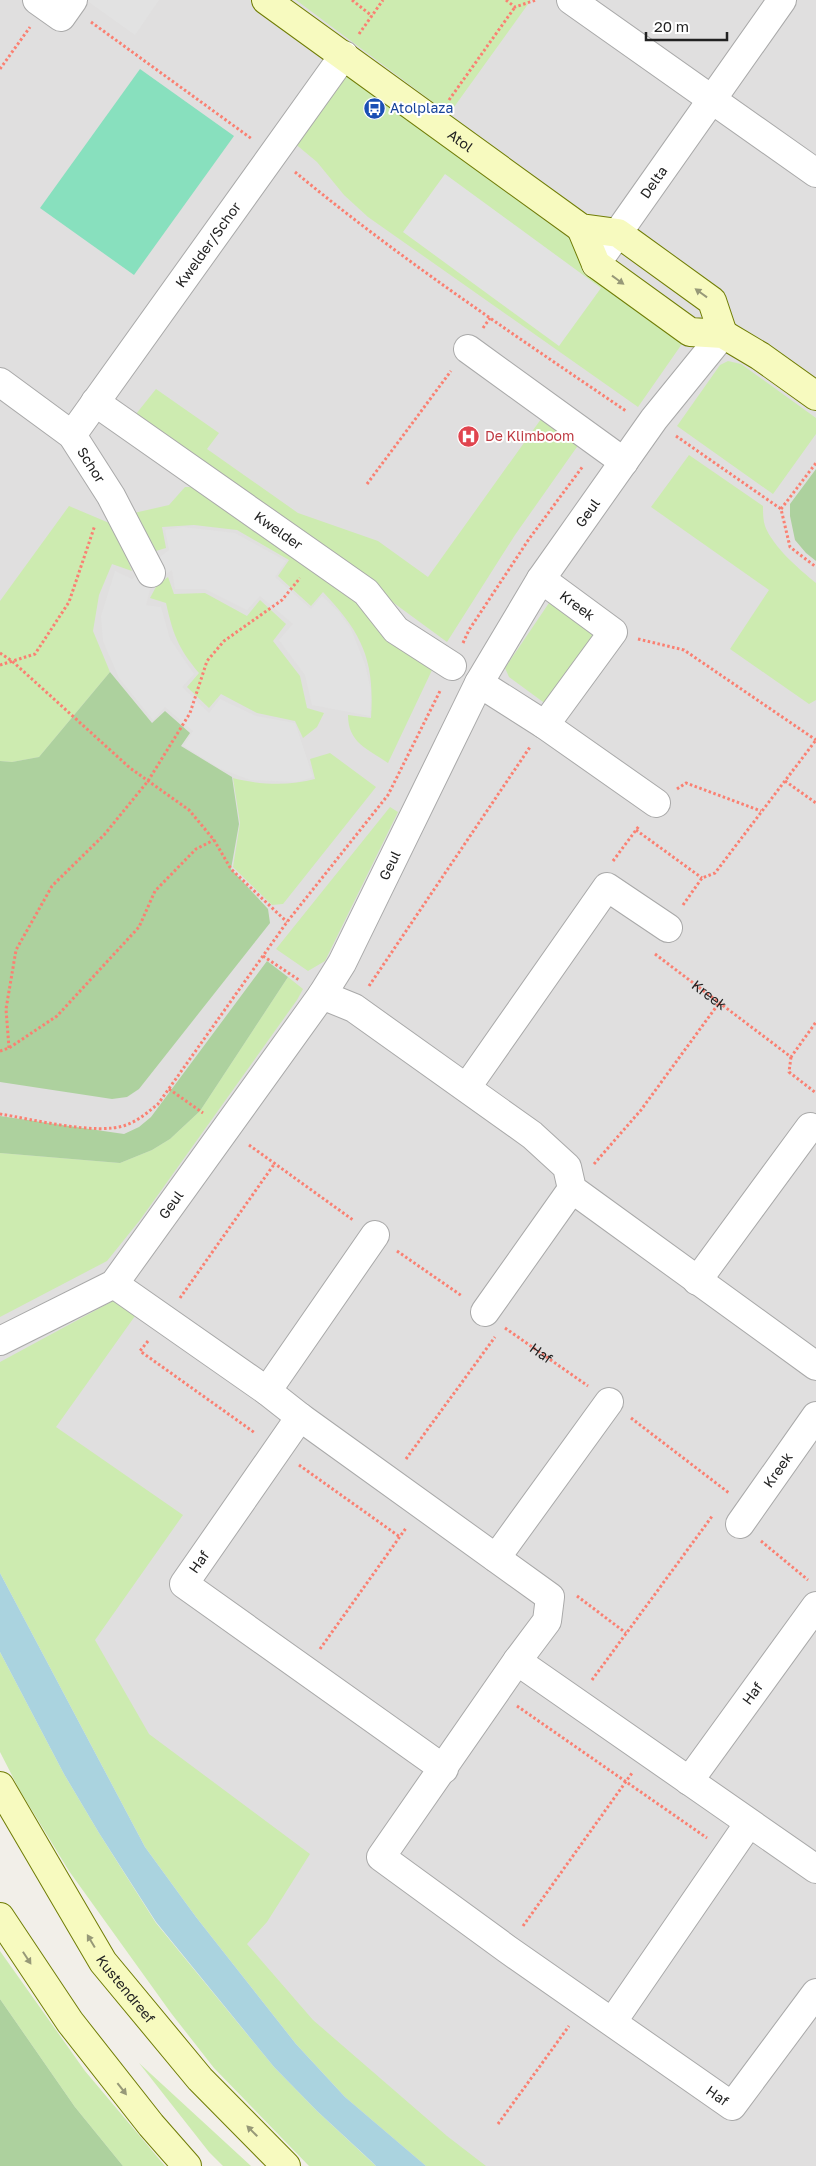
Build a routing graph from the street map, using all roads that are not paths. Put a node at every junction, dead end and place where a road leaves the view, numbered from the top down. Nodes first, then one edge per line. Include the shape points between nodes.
1 (266, 0) edge
2 (571, 0) edge
3 (782, 0) edge
4 (344, 55) junction
5 (712, 100) junction
6 (816, 173) edge
7 (581, 228) junction
8 (618, 233) junction
9 (596, 264) junction
10 (723, 334) junction
11 (468, 349) road end
12 (0, 382) edge
13 (816, 396) edge
14 (95, 402) junction
15 (72, 435) junction
16 (624, 462) junction
17 (151, 574) dead end
18 (541, 579) junction
19 (452, 666) road end
20 (479, 682) junction
21 (545, 725) junction
22 (656, 803) road end
23 (668, 928) road end
24 (322, 996) junction
25 (467, 1088) junction
26 (810, 1127) dead end
27 (572, 1189) junction
28 (375, 1235) road end
29 (697, 1281) junction
30 (114, 1284) junction
31 (494, 1319) road end
32 (0, 1341) edge
33 (816, 1366) edge
34 (267, 1391) junction
35 (609, 1402) road end
36 (816, 1416) edge
37 (300, 1417) junction
38 (740, 1524) road end
39 (496, 1558) junction
40 (816, 1606) edge
41 (516, 1661) junction
42 (444, 1768) junction
43 (689, 1781) junction
44 (0, 1787) edge
45 (749, 1823) junction
46 (816, 1869) edge
47 (0, 1917) edge
48 (816, 1993) edge
49 (613, 2021) junction
50 (187, 2166) edge
51 (286, 2166) edge

1 - 4 street, Atol
2 - 5 street
3 - 5 street, Delta
4 - 7 street, Atol
4 - 14 street, Kwelder/Schor
5 - 6 street
5 - 8 street, Delta
7 - 8 street, Atol
7 - 9 street
8 - 9 street, Delta
10 -> 8 street, Atol via 712,301
9 -> 10 street via 690,332
10 - 13 street
10 - 16 street, Geul
11 - 16 street
12 - 15 street, Schor
14 - 15 street, Kwelder/Schor
14 - 19 street, Kwelder via 366,592 396,630
15 - 17 street, Schor via 111,496
16 - 18 street, Geul
18 - 20 street, Geul
18 - 21 street, Kreek via 613,632
20 - 21 street
20 - 24 street, Geul via 342,963
21 - 22 street
23 - 25 street via 607,887
24 - 25 street via 354,1008
24 - 30 street, Geul
25 - 27 street via 567,1166
26 - 29 street
27 - 29 street
27 - 31 street
28 - 34 street
29 - 33 street
30 - 32 street, Geul
30 - 34 street
34 - 37 street
35 - 39 street
36 - 38 street, Kreek
37 - 39 street
37 - 42 street, Haf via 184,1584
39 - 41 street, Haf via 550,1597 547,1621
40 - 43 street, Haf
41 - 42 street, Haf
41 - 43 street
42 - 49 street, Haf via 381,1857
43 - 45 street
51 -> 44 street, Kustendreef via 200,2079 103,1962
45 - 46 street
45 - 49 street
47 -> 50 street via 70,2022
48 - 49 street, Haf via 732,2106

